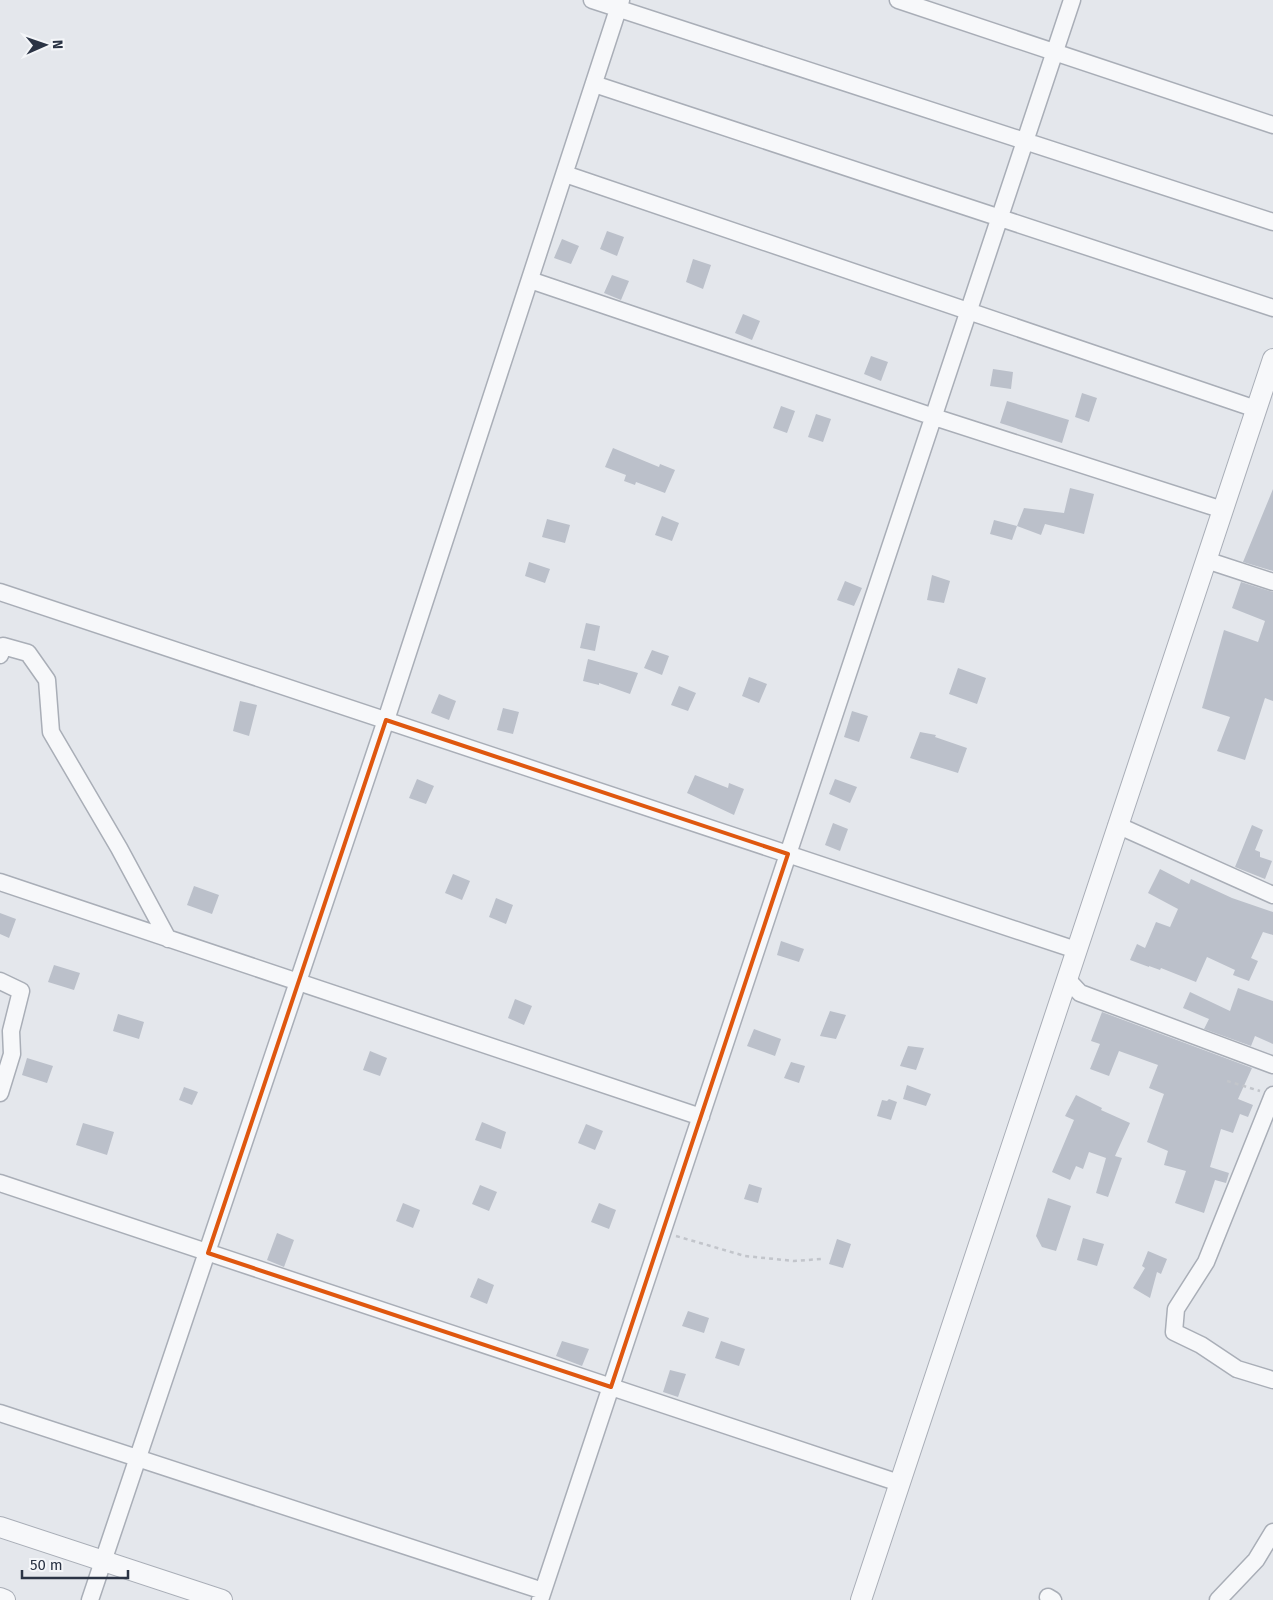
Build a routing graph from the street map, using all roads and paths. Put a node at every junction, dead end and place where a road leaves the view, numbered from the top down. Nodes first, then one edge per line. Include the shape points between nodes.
1 (592, 0) edge
2 (898, 0) edge
3 (1072, 0) edge
4 (620, 4) edge
5 (1055, 52) junction
6 (594, 84) junction
7 (1273, 125) edge
8 (1025, 142) junction
9 (565, 174) junction
10 (1000, 218) junction
11 (1273, 222) edge
12 (530, 280) junction
13 (1273, 308) edge
14 (969, 311) junction
15 (1273, 359) edge
16 (1256, 409) junction
17 (934, 418) junction
18 (1223, 510) junction
19 (1206, 560) junction
20 (1273, 582) edge
21 (0, 592) edge
22 (0, 654) edge
23 (386, 720) junction
24 (1118, 825) junction
25 (788, 854) junction
26 (0, 882) edge
27 (1273, 895) edge
28 (168, 939) junction
29 (1076, 950) junction
30 (1067, 979) junction
31 (0, 981) edge
32 (298, 982) junction
33 (1273, 1065) edge
34 (1227, 1081) dead end
35 (0, 1093) edge
36 (1273, 1095) edge
37 (701, 1117) junction
38 (0, 1183) edge
39 (663, 1232) junction
40 (208, 1253) junction
41 (821, 1259) dead end
42 (1273, 1380) edge
43 (611, 1387) junction
44 (0, 1413) edge
45 (137, 1457) junction
46 (899, 1483) junction
47 (0, 1527) edge
48 (1273, 1532) edge
49 (102, 1561) junction
50 (542, 1595) edge
51 (0, 1598) edge
52 (5, 1600) edge
53 (90, 1600) edge
54 (222, 1600) edge
55 (861, 1600) edge
56 (1218, 1600) edge

1 - 4 street
2 - 5 street
3 - 5 street
4 - 6 street
4 - 8 street
5 - 7 street
5 - 8 street
6 - 9 street
6 - 10 street
8 - 10 street
8 - 11 street
9 - 12 street
9 - 14 street
10 - 13 street
10 - 14 street
12 - 17 street
12 - 23 street
14 - 16 street
14 - 17 street
15 - 16 street
16 - 18 street
17 - 18 street
17 - 25 street
18 - 19 street
19 - 20 street
19 - 24 street
21 - 23 street
22 - 28 street via 3,646 28,653 47,680 51,732
23 - 25 street
23 - 32 street
24 - 27 street
24 - 29 street
25 - 29 street
25 - 37 street
26 - 28 street
28 - 32 street
29 - 30 street
30 - 33 street via 1080,993
30 - 46 street
31 - 35 street via 21,991 11,1030 12,1054
32 - 37 street
32 - 40 street
34 - 36 path
36 - 42 street via 1206,1262 1176,1308 1174,1332 1237,1369
37 - 39 street
38 - 40 street
39 - 41 path via 745,1256 794,1261
39 - 43 street
40 - 43 street
40 - 45 street
43 - 46 street
43 - 50 street
44 - 45 street
45 - 49 street
45 - 50 street
46 - 55 street
47 - 49 street
48 - 56 street via 1256,1560
49 - 53 street
49 - 54 street
51 - 52 street

